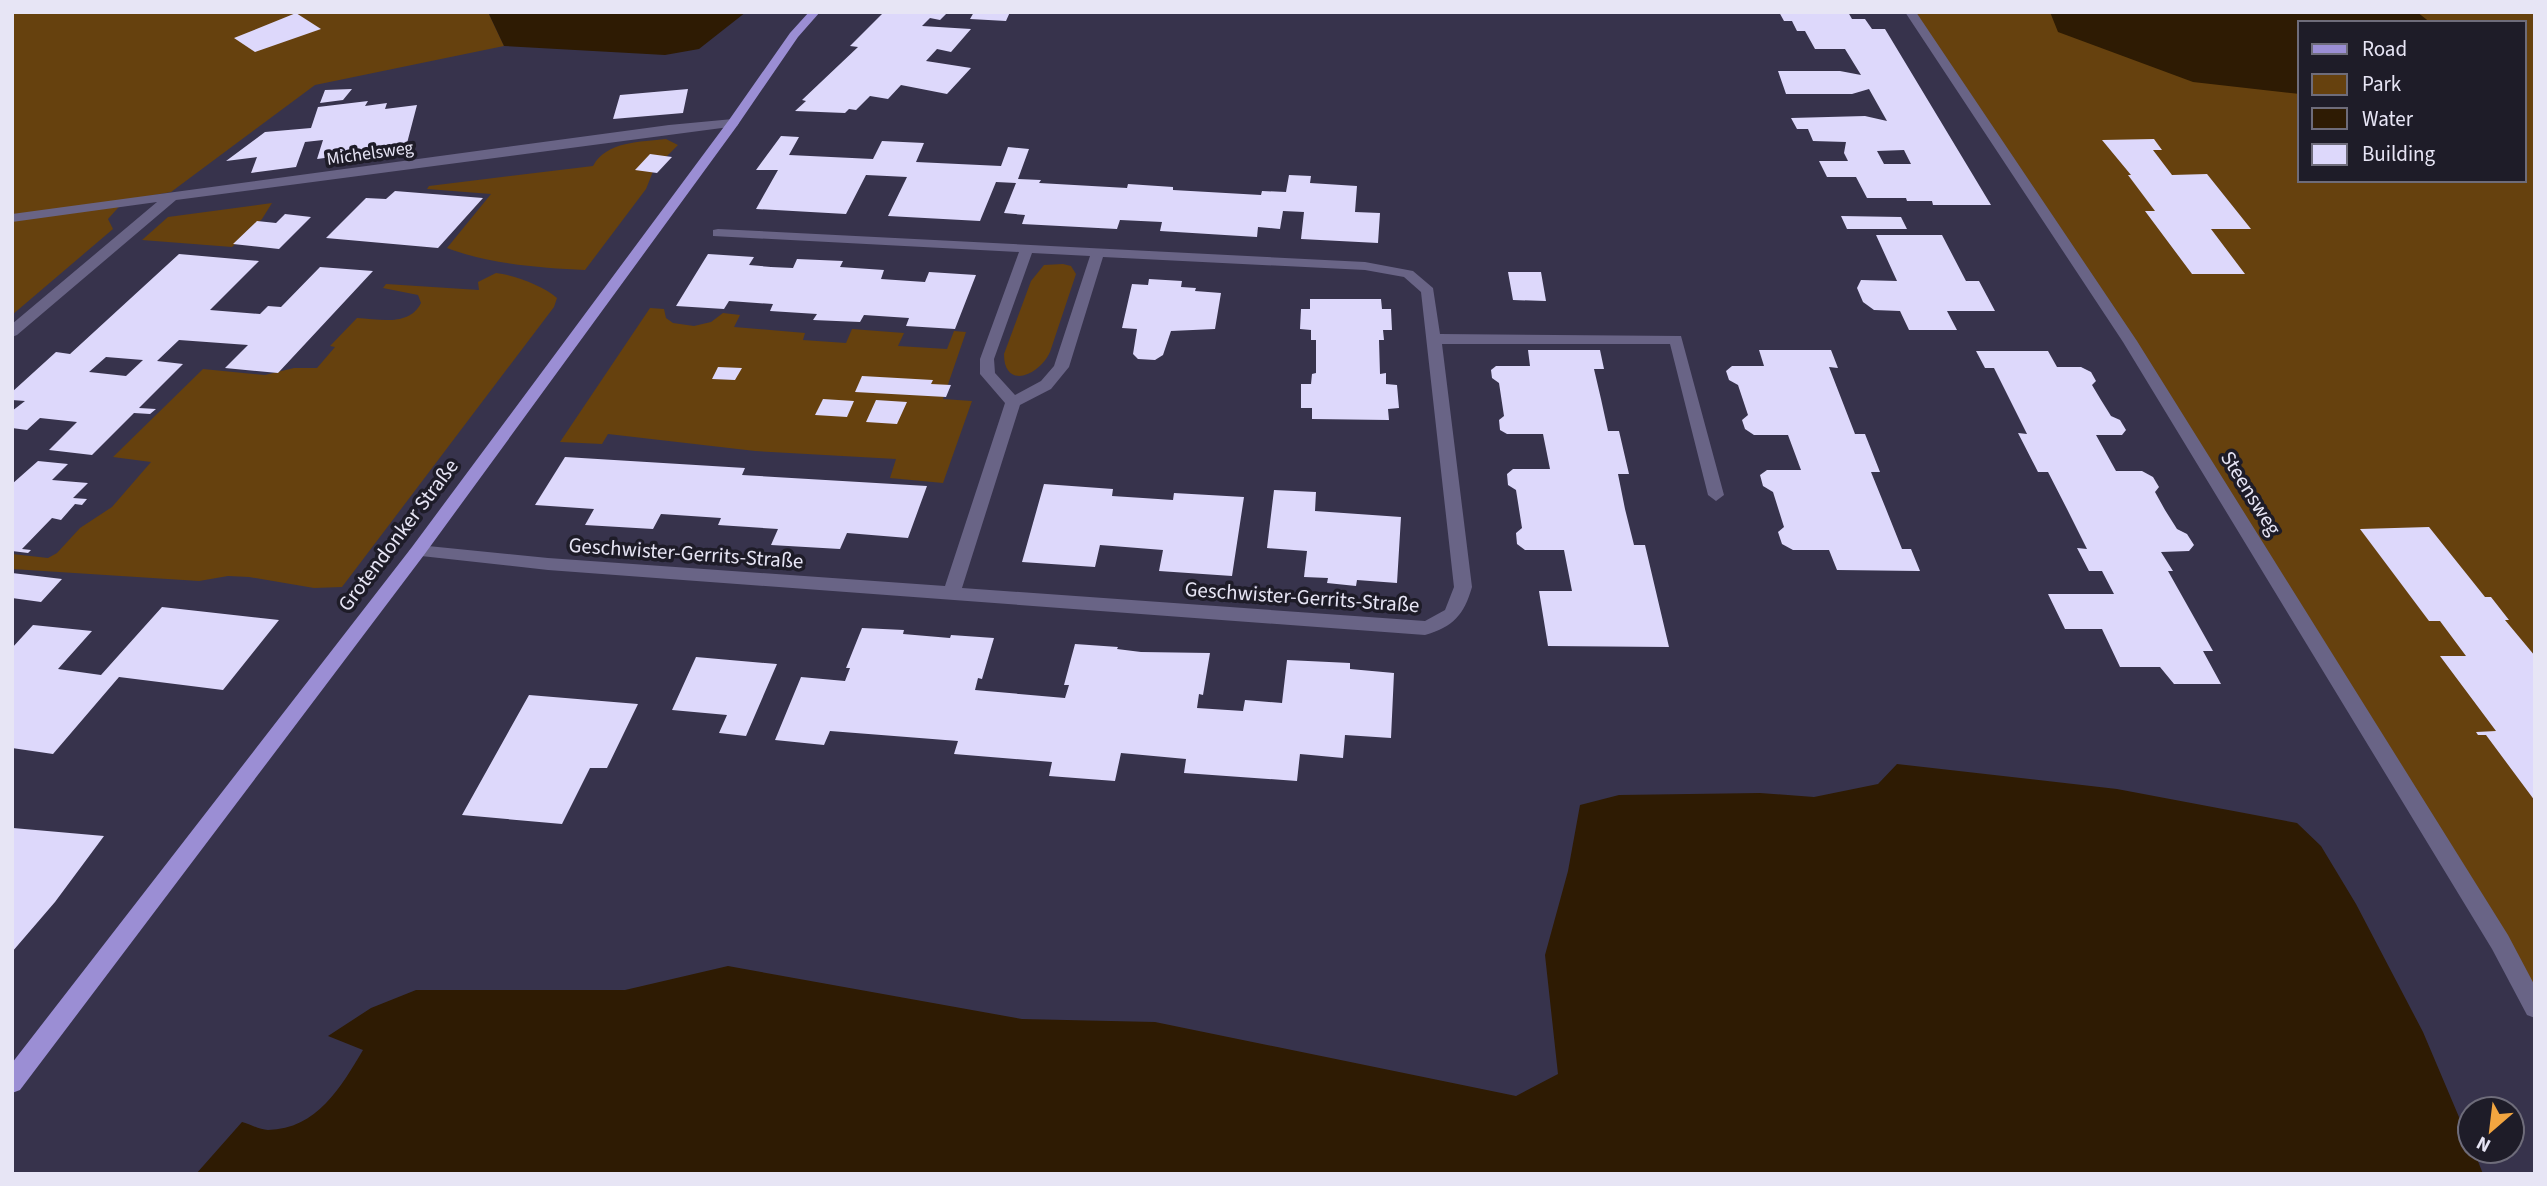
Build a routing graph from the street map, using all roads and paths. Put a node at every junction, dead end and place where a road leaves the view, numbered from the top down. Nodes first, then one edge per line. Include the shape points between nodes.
1 (815, 12) edge
2 (1910, 12) edge
3 (733, 123) junction
4 (171, 197) junction
5 (12, 218) edge
6 (718, 233) dead end
7 (1027, 248) junction
8 (1098, 252) junction
9 (12, 332) edge
10 (1436, 339) junction
11 (1013, 402) junction
12 (1716, 495) dead end
13 (418, 551) junction
14 (951, 594) junction
15 (2535, 1008) edge
16 (12, 1082) edge

1 - 3 main road, Grotendonker Straße
2 - 15 street, Steensweg via 2130,341 2500,942
3 - 4 street, Michelsweg
3 - 13 main road, Grotendonker Straße
4 - 5 street, Michelsweg
4 - 9 street
6 - 7 street, Geschwister-Gerrits-Straße
7 - 8 street, Geschwister-Gerrits-Straße
7 - 11 street via 987,359 988,374
8 - 10 street, Geschwister-Gerrits-Straße via 1391,269 1408,274 1428,291
8 - 11 street via 1061,367 1046,385
10 - 12 street via 1676,339
10 - 14 street, Geschwister-Gerrits-Straße via 1464,587 1451,616 1442,624 1425,628
11 - 14 street
13 - 14 street, Geschwister-Gerrits-Straße
13 - 16 main road, Grotendonker Straße

